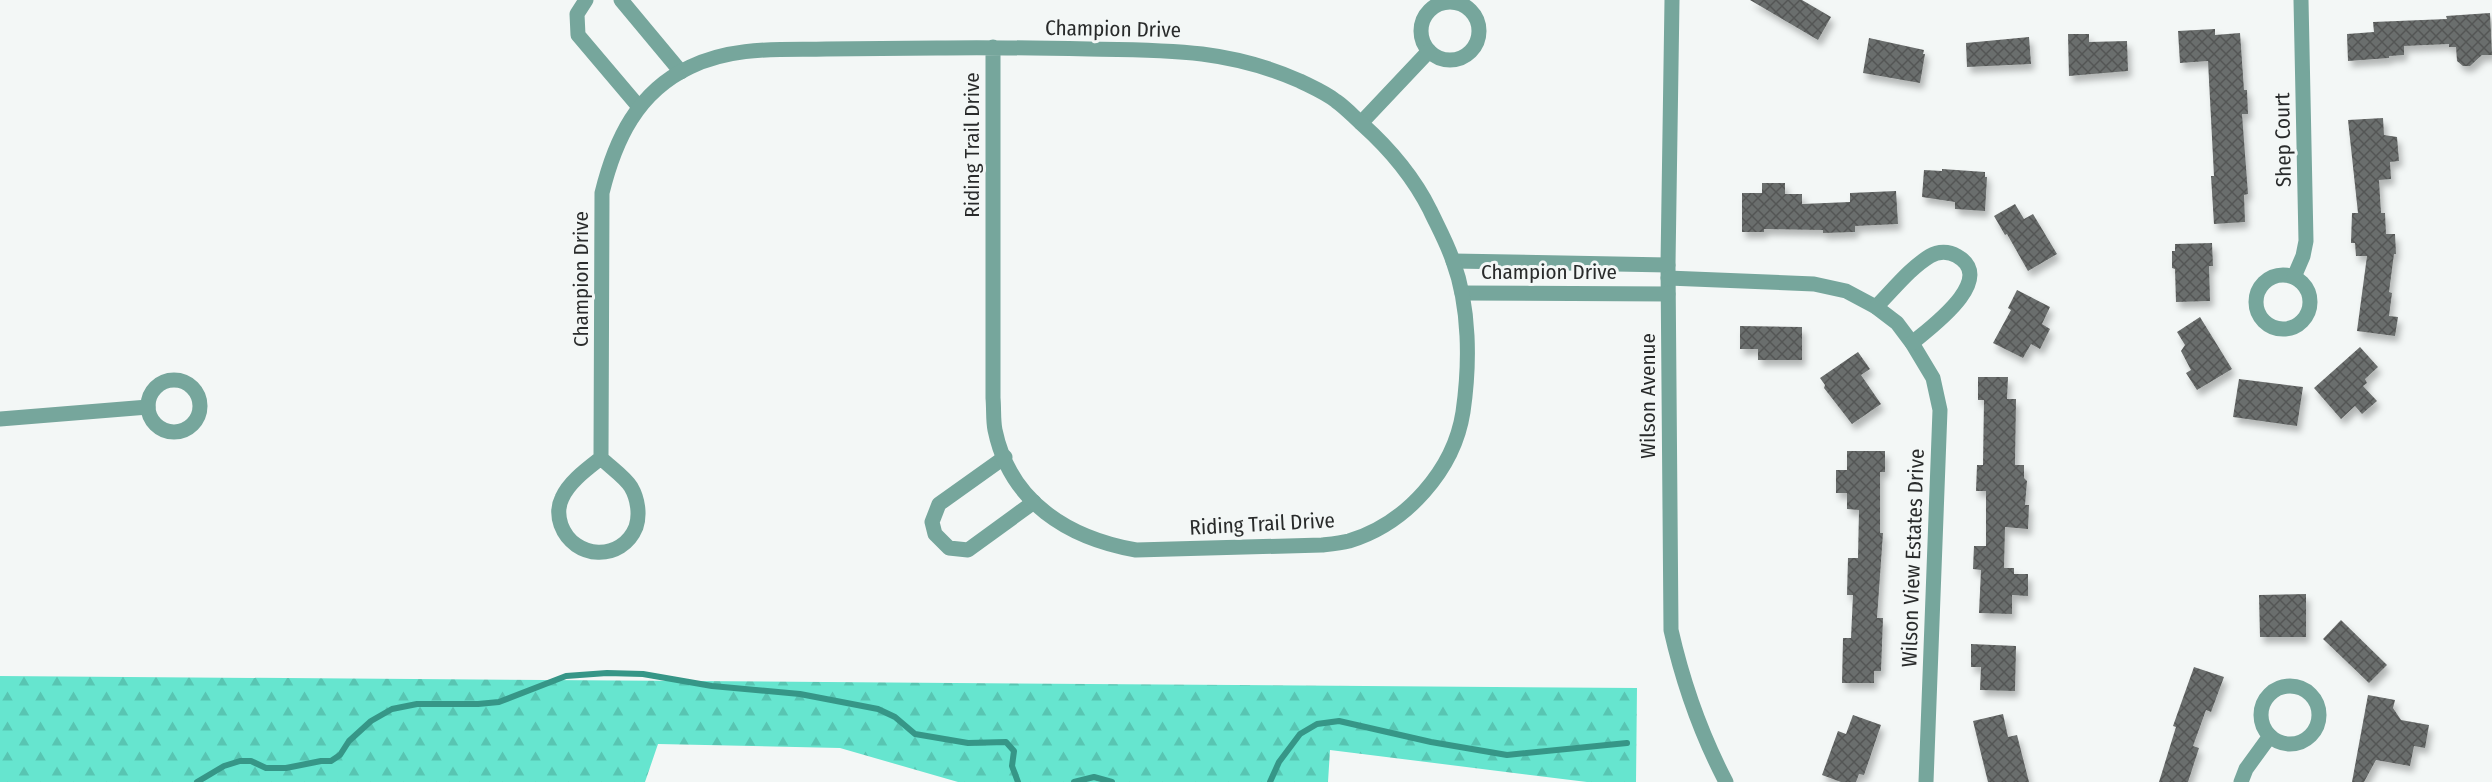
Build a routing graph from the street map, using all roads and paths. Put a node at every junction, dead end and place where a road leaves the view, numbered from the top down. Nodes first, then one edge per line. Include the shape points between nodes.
1 (586, 0) edge
2 (621, 0) edge
3 (1672, 0) edge
4 (2301, 0) edge
5 (993, 47) junction
6 (1429, 51) dead end
7 (681, 72) junction
8 (639, 107) junction
9 (1361, 123) junction
10 (1453, 261) junction
11 (2294, 277) dead end
12 (1668, 279) junction
13 (1462, 293) junction
14 (1876, 307) junction
15 (1912, 342) junction
16 (148, 408) dead end
17 (0, 418) edge
18 (1005, 457) junction
19 (601, 458) junction
20 (1034, 502) junction
21 (2270, 736) dead end
22 (1726, 782) edge
23 (1926, 782) edge
24 (2241, 782) edge

1 - 8 street via 577,14 578,35
2 - 7 street
3 - 12 street, Wilson Avenue
4 - 11 street, Shep Court via 2306,241
5 - 7 street, Champion Drive via 751,50
5 - 9 street, Champion Drive via 1179,50 1216,55 1248,62 1311,86 1336,100
5 - 18 street, Riding Trail Drive via 993,398 995,430
6 - 9 street
7 - 8 street, Champion Drive
8 - 19 street, Champion Drive via 626,125 602,193
9 - 10 street, Champion Drive via 1403,164 1421,192
10 - 12 street, Champion Drive
10 - 13 street, Champion Drive
12 - 13 street, Champion Drive
12 - 14 street, Wilson View Estates Drive via 1814,284 1846,291
12 - 22 street, Wilson Avenue via 1671,630 1680,672 1708,747
13 - 20 street, Riding Trail Drive via 1467,362 1460,428 1449,456 1430,485 1380,527 1350,540 1322,545 1136,550 1080,534 1057,522
14 - 15 street, Wilson View Estates Drive via 1897,323
14 - 15 street via 1930,256 1947,252 1964,260 1970,274 1968,286 1955,304
15 - 23 street, Wilson View Estates Drive via 1933,378 1940,410
16 - 17 street
18 - 20 street, Riding Trail Drive via 1023,492
18 - 20 street via 939,504 932,522 935,534 949,548 968,550
19 - 19 street via 561,498 558,516 566,536 578,548 591,551 618,547 634,531 639,518 630,486
21 - 24 street

